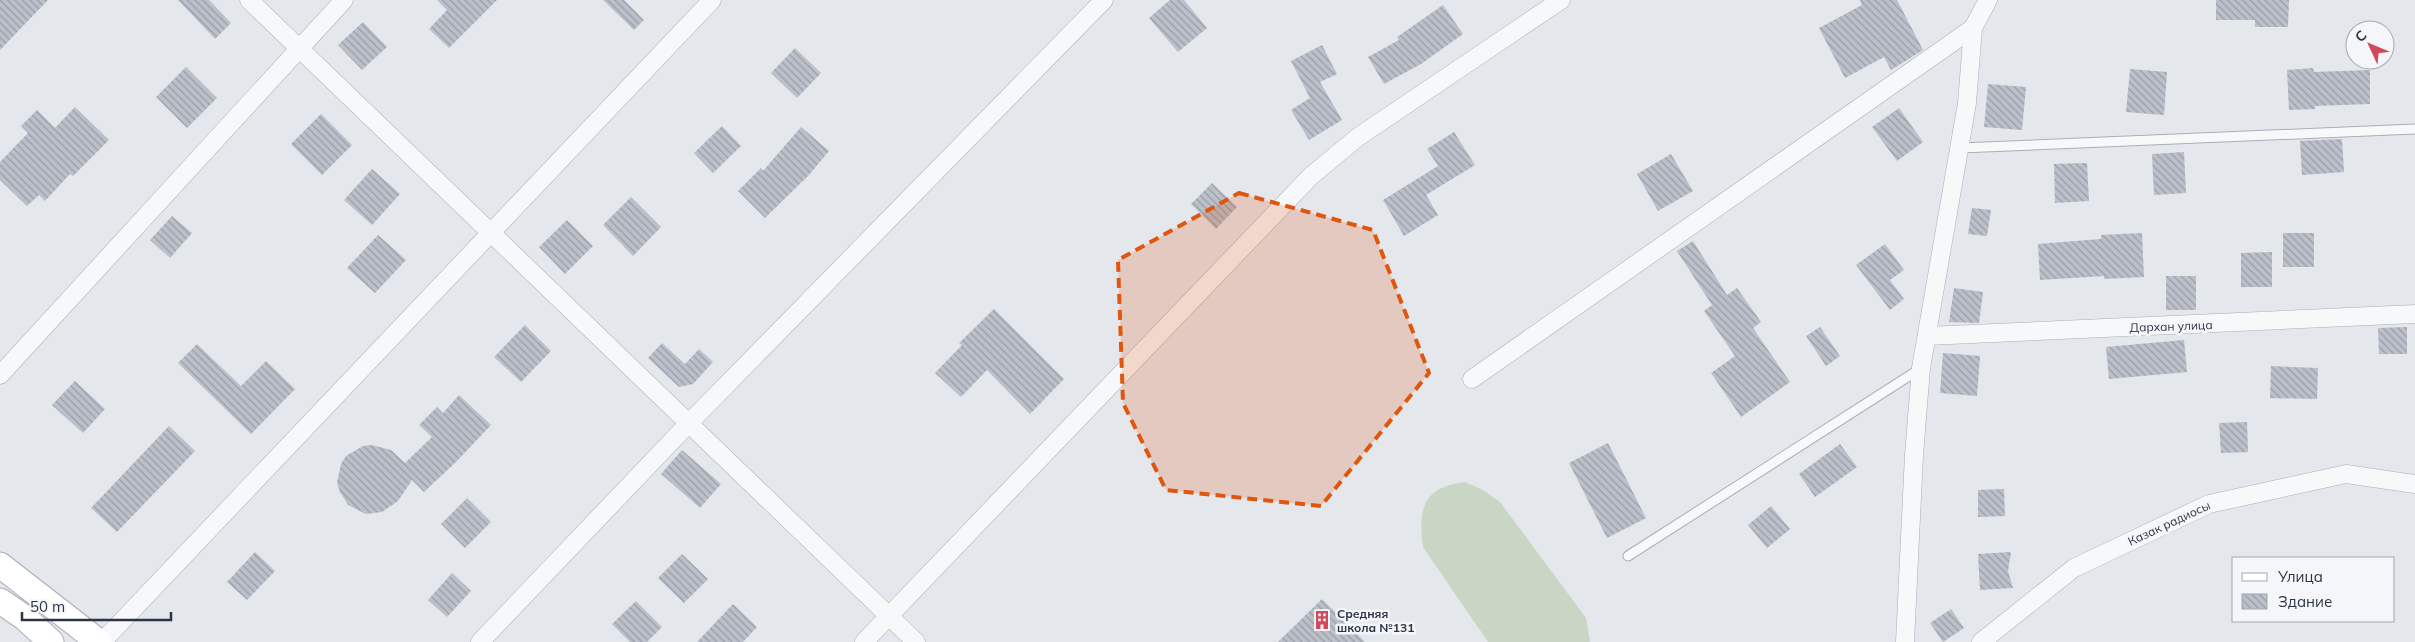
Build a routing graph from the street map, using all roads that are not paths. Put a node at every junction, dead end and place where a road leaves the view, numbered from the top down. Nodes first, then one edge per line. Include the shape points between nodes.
1 (249, 0) edge
2 (344, 0) edge
3 (712, 0) edge
4 (1104, 0) edge
5 (1561, 0) edge
6 (1988, 0) edge
7 (1973, 28) junction
8 (298, 47) junction
9 (2415, 129) edge
10 (1960, 148) junction
11 (492, 232) junction
12 (2415, 314) edge
13 (1928, 336) junction
14 (1921, 368) junction
15 (0, 375) edge
16 (1472, 379) dead end
17 (689, 423) junction
18 (2415, 484) edge
19 (1628, 556) dead end
20 (0, 565) edge
21 (0, 601) edge
22 (890, 614) junction
23 (51, 642) edge
24 (101, 642) edge
25 (480, 642) edge
26 (864, 642) edge
27 (916, 642) edge
28 (1905, 642) edge
29 (1981, 642) edge

1 - 8 street
2 - 8 street
3 - 11 street
4 - 17 street
5 - 22 street via 1358,137 1310,176
6 - 7 street
7 - 10 street
7 - 16 street
8 - 11 street
8 - 15 street
9 - 10 lane
10 - 13 street
11 - 17 street
11 - 24 street
12 - 13 street, Дархан улица
13 - 14 street
14 - 19 lane
14 - 28 street
17 - 22 street
17 - 25 street
18 - 29 street, Казак радиосы via 2346,474 2209,504 2074,568
20 - 24 main road
21 - 23 main road
22 - 26 street
22 - 27 street

